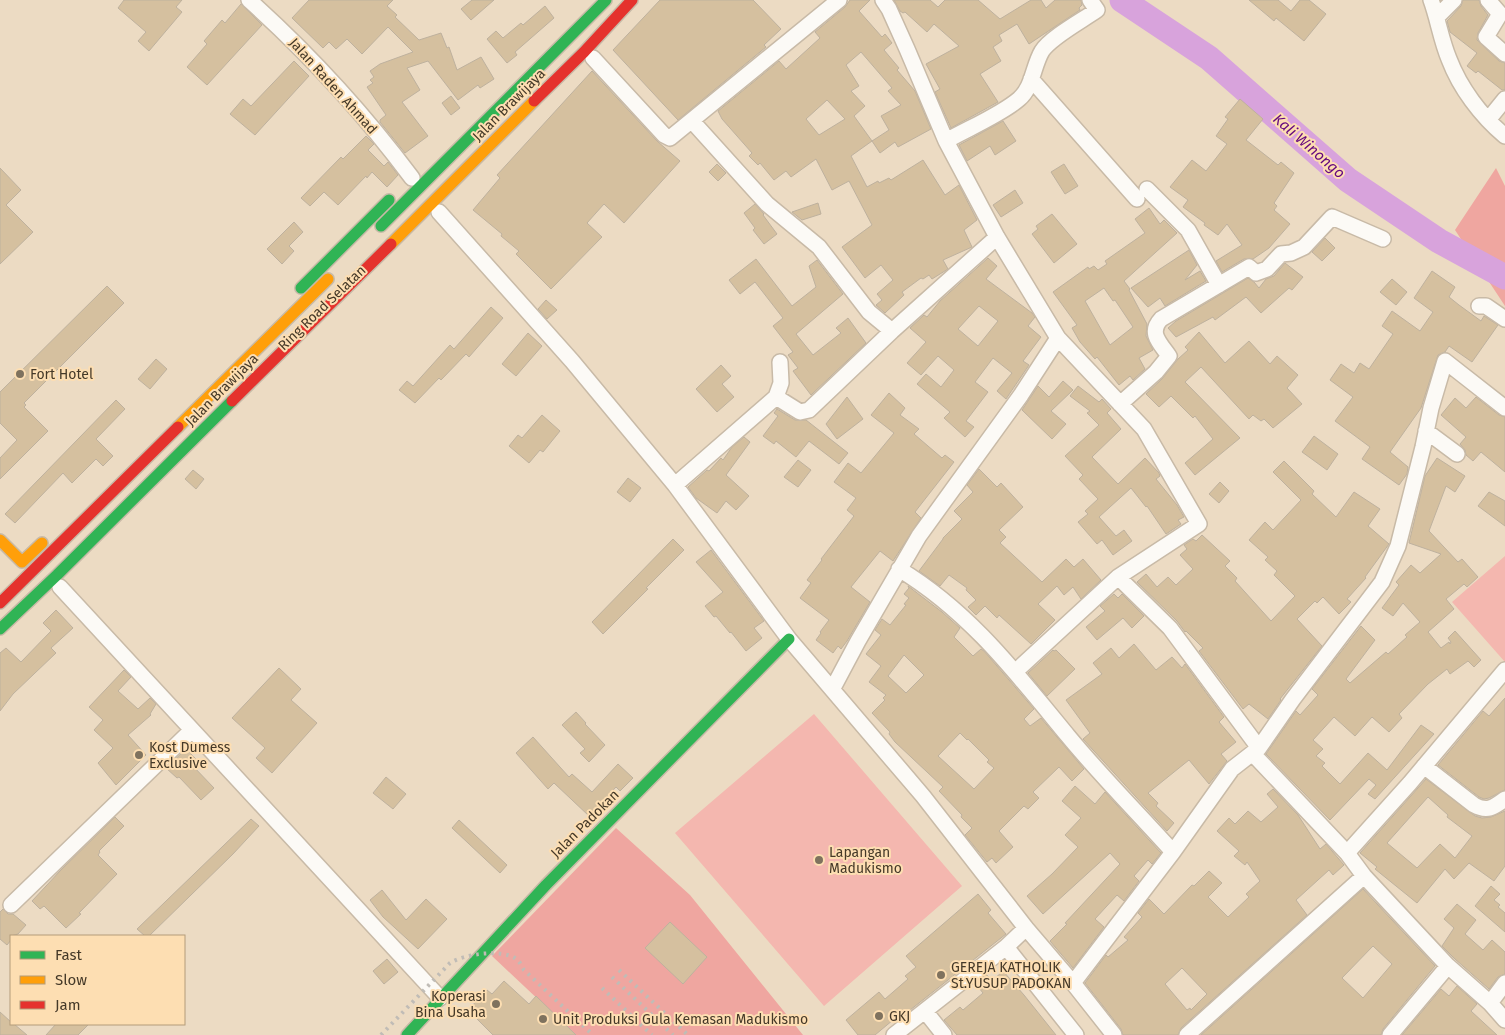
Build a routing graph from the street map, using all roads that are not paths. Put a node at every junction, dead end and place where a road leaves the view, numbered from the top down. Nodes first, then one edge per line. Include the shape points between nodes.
1 (249, 0) edge
2 (606, 0) edge
3 (838, 0) edge
4 (883, 0) edge
5 (1090, 0) edge
6 (1431, 0) edge
7 (1454, 0) edge
8 (1488, 0) edge
9 (636, 3) edge
10 (1437, 17) junction
11 (572, 18) dead end
12 (554, 36) dead end
13 (1505, 54) edge
14 (593, 58) junction
15 (1032, 79) junction
16 (1505, 99) edge
17 (1488, 120) junction
18 (692, 121) junction
19 (1505, 136) edge
20 (946, 141) junction
21 (474, 177) dead end
22 (408, 181) joint
23 (440, 212) dead end
24 (376, 231) dead end
25 (399, 235) junction
26 (997, 237) junction
27 (1382, 239) dead end
28 (409, 244) dead end
29 (334, 273) dead end
30 (1219, 285) junction
31 (295, 294) dead end
32 (1479, 306) dead end
33 (1505, 318) edge
34 (892, 331) junction
35 (1058, 338) junction
36 (780, 362) dead end
37 (776, 397) junction
38 (1120, 404) junction
39 (1505, 408) edge
40 (1426, 431) junction
41 (1457, 454) dead end
42 (166, 483) dead end
43 (675, 485) junction
44 (50, 535) dead end
45 (0, 540) edge
46 (899, 569) junction
47 (1118, 577) junction
48 (60, 587) junction
49 (0, 603) edge
50 (3, 626) edge
51 (790, 639) junction
52 (1505, 670) edge
53 (1016, 671) junction
54 (833, 688) junction
55 (192, 730) junction
56 (1256, 751) junction
57 (1424, 766) junction
58 (1505, 799) edge
59 (1173, 852) junction
60 (1347, 853) junction
61 (1364, 876) junction
62 (11, 905) dead end
63 (1026, 928) junction
64 (1006, 947) junction
65 (1448, 966) junction
66 (1073, 983) junction
67 (1505, 983) edge
68 (440, 998) junction
69 (1490, 1003) junction
70 (925, 1011) junction
71 (1505, 1020) edge
72 (407, 1035) edge
73 (894, 1035) edge
74 (944, 1035) edge
75 (1076, 1035) edge
76 (1114, 1035) edge
77 (1187, 1035) edge
78 (1390, 1035) edge

1 - 22 street, Jalan Raden Ahmad via 301,49 347,100
2 - 24 main road, Jalan Brawijaya
3 - 18 street
4 - 20 street
5 - 15 street via 1097,10 1046,46
6 - 10 street
7 - 10 street
8 - 13 street via 1500,14 1486,37
9 - 14 main road
9 - 25 main road, Jalan Brawijaya
10 - 17 street via 1448,58 1457,77
11 - 12 main road
14 - 18 street via 667,137 673,137
14 - 21 main road
15 - 20 street via 1027,91 1007,108
15 - 30 street via 1142,194 1188,230
16 - 17 street
17 - 19 street
18 - 34 street via 767,204 819,247 869,312
20 - 26 street
22 - 31 main road, Ring Road Selatan
23 - 43 street via 572,361
25 - 28 main road
25 - 50 main road, Jalan Brawijaya
26 - 34 street
26 - 35 street
27 - 30 street via 1332,217 1304,247 1281,254 1267,269 1256,274 1248,267
29 - 49 main road, Jalan Brawijaya
30 - 38 street via 1161,319 1154,332 1169,356
32 - 33 street via 1486,306
34 - 37 street via 809,410 800,412
35 - 38 street
35 - 46 street
36 - 37 street via 781,383
37 - 43 street
38 - 47 street via 1144,430 1199,524
39 - 40 street via 1445,361
40 - 41 street
40 - 56 street via 1398,546 1382,582
42 - 48 main road
43 - 51 street
44 - 45 main road via 19,565
46 - 53 street via 949,604
46 - 54 street
47 - 53 street
47 - 56 street via 1170,628
48 - 50 main road
48 - 55 street
51 - 54 street
51 - 68 main road, Jalan Padokan via 546,884
52 - 57 street
53 - 59 street via 1069,737
54 - 63 street
55 - 62 street
55 - 68 street
56 - 59 street via 1232,769
56 - 60 street
57 - 58 street via 1482,809 1489,809
57 - 60 street
59 - 66 street
60 - 61 street
61 - 65 street
61 - 77 street
63 - 64 street
63 - 66 street
64 - 70 street
64 - 75 street
65 - 69 street
65 - 78 street
66 - 76 street
67 - 69 street
68 - 72 main road, Jalan Padokan
69 - 71 street
70 - 73 street
70 - 74 street

